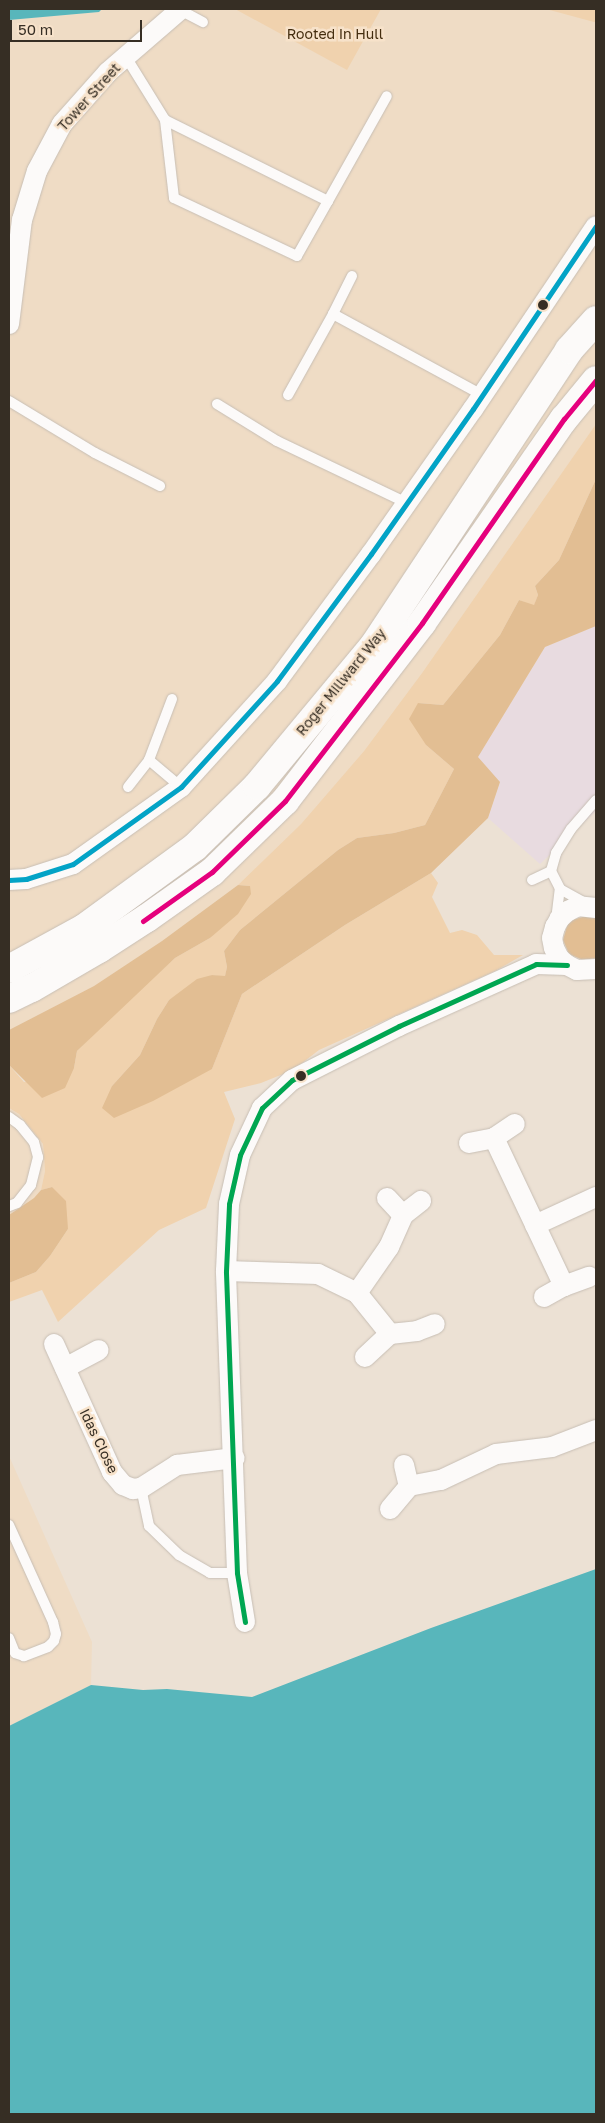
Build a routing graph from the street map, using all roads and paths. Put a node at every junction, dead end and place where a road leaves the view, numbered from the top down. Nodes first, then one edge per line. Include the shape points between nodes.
1 (181, 9) edge
2 (203, 22) dead end
3 (126, 57) junction
4 (387, 96) dead end
5 (165, 120) junction
6 (328, 201) junction
7 (596, 226) edge
8 (352, 276) dead end
9 (333, 314) junction
10 (596, 320) edge
11 (9, 324) edge
12 (596, 380) edge
13 (288, 395) dead end
14 (482, 395) junction
15 (9, 402) edge
16 (218, 404) dead end
17 (160, 486) dead end
18 (407, 503) junction
19 (172, 699) dead end
20 (149, 760) junction
21 (128, 787) dead end
22 (181, 787) junction
23 (596, 800) edge
24 (551, 871) junction
25 (9, 880) edge
26 (532, 880) dead end
27 (560, 889) junction
28 (592, 907) edge
29 (554, 932) junction
30 (536, 964) junction
31 (580, 968) edge
32 (9, 969) edge
33 (596, 985) edge
34 (9, 999) edge
35 (9, 1116) edge
36 (515, 1124) dead end
37 (494, 1138) junction
38 (469, 1143) dead end
39 (596, 1197) edge
40 (387, 1198) dead end
41 (421, 1201) dead end
42 (9, 1206) edge
43 (403, 1215) junction
44 (535, 1225) junction
45 (226, 1271) junction
46 (589, 1277) dead end
47 (564, 1286) junction
48 (357, 1293) junction
49 (544, 1297) dead end
50 (435, 1324) dead end
51 (390, 1334) junction
52 (54, 1344) dead end
53 (98, 1350) dead end
54 (365, 1357) dead end
55 (65, 1368) junction
56 (596, 1430) edge
57 (234, 1458) junction
58 (404, 1465) dead end
59 (409, 1486) junction
60 (141, 1488) junction
61 (390, 1509) dead end
62 (9, 1525) edge
63 (238, 1573) junction
64 (245, 1622) dead end
65 (9, 1638) edge

1 - 2 lane
1 - 3 street, Tower Street
3 - 5 lane
3 - 11 street, Tower Street via 108,72 62,124 37,171 22,220
4 - 6 lane
5 - 6 lane
5 - 6 lane via 174,198 297,256
7 - 14 street
8 - 9 lane
9 - 13 lane
9 - 14 lane
10 - 32 highway, Roger Millward Way via 569,350 374,645 257,786 195,847 84,928
12 - 34 highway, Roger Millward Way via 564,418 422,623 285,801 212,872 148,918
14 - 18 street
15 - 17 lane
16 - 18 lane via 277,441
18 - 22 street via 277,681
19 - 20 lane
20 - 21 lane
20 - 22 lane
22 - 25 street via 73,864 26,879
23 - 24 lane via 571,829 556,853
24 - 26 lane
24 - 27 lane
27 - 28 lane
27 - 29 lane
28 - 29 street via 578,906 568,910
29 - 30 street
29 - 31 street via 554,948 559,958
30 - 31 street
30 - 45 street via 292,1080 262,1108 240,1155 229,1204
31 - 33 street
35 - 42 lane via 34,1142 38,1157 31,1186
36 - 37 street
37 - 38 street
37 - 44 street
39 - 44 street
40 - 43 street
41 - 43 street
43 - 48 street via 389,1247
44 - 47 street
45 - 48 street via 318,1274
45 - 57 street
46 - 47 street
47 - 49 street
48 - 51 street
50 - 51 street via 417,1331
51 - 54 street
52 - 55 street, Idas Close
53 - 55 street
55 - 60 street, Idas Close via 112,1472 123,1485
56 - 59 street via 552,1447 496,1454 441,1480
57 - 60 street via 176,1464
57 - 63 street
58 - 59 street
59 - 61 street
60 - 63 lane via 149,1526 179,1555 210,1573
62 - 65 lane via 56,1634 48,1647 24,1656 16,1653
63 - 64 street

